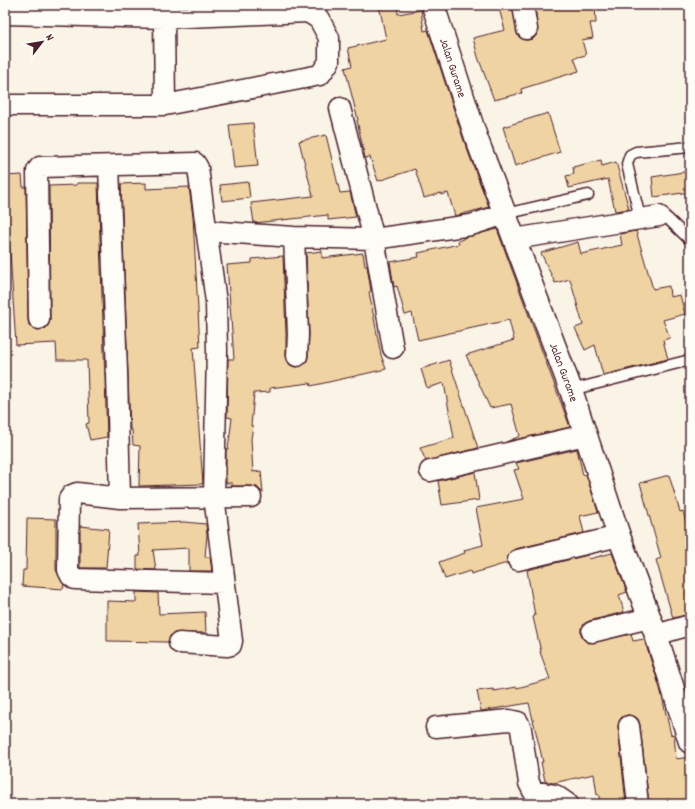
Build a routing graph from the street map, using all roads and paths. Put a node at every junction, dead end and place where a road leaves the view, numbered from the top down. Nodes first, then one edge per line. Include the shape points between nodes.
1 (433, 5) edge
2 (523, 5) edge
3 (166, 12) edge
4 (5, 14) edge
5 (527, 29) dead end
6 (5, 105) edge
7 (165, 105) junction
8 (340, 108) dead end
9 (690, 147) edge
10 (109, 166) junction
11 (588, 195) dead end
12 (505, 214) junction
13 (649, 217) junction
14 (206, 231) junction
15 (294, 237) junction
16 (374, 239) junction
17 (514, 239) junction
18 (690, 240) edge
19 (39, 319) dead end
20 (393, 348) dead end
21 (296, 356) dead end
22 (688, 358) edge
23 (571, 390) junction
24 (585, 435) junction
25 (430, 471) dead end
26 (214, 496) junction
27 (251, 497) dead end
28 (120, 498) junction
29 (619, 536) junction
30 (518, 560) dead end
31 (224, 582) junction
32 (690, 625) edge
33 (653, 626) junction
34 (592, 632) dead end
35 (179, 643) dead end
36 (629, 726) dead end
37 (436, 727) dead end
38 (690, 742) edge
39 (568, 804) edge
40 (638, 804) edge

1 - 12 street, Jalan Gurame via 471,122
2 - 5 street
3 - 4 street
3 - 7 street
3 - 7 street via 308,12 319,19 329,38 329,62 320,75
6 - 7 street
8 - 16 street
9 - 13 lane via 636,152 630,155 627,164
10 - 14 street via 195,163 198,168
10 - 19 street via 43,166 37,171
10 - 28 street
11 - 12 lane
12 - 16 street via 471,225
12 - 17 street, Jalan Gurame
13 - 17 street
13 - 18 lane via 667,218
14 - 15 street
14 - 26 street via 216,302
15 - 16 street
15 - 21 street via 298,326
16 - 20 street
17 - 23 street, Jalan Gurame
22 - 23 lane
23 - 24 street, Jalan Gurame
24 - 25 street
24 - 29 street, Jalan Gurame
26 - 27 street
26 - 28 street
26 - 31 street
28 - 31 street via 78,493 69,499 68,570 71,576 75,579
29 - 30 street
29 - 33 street, Jalan Gurame
31 - 35 street via 232,641 230,645
32 - 33 street
33 - 34 street
33 - 38 street, Jalan Gurame
36 - 40 street
37 - 39 street via 509,720 518,722 529,783 533,791 555,795

